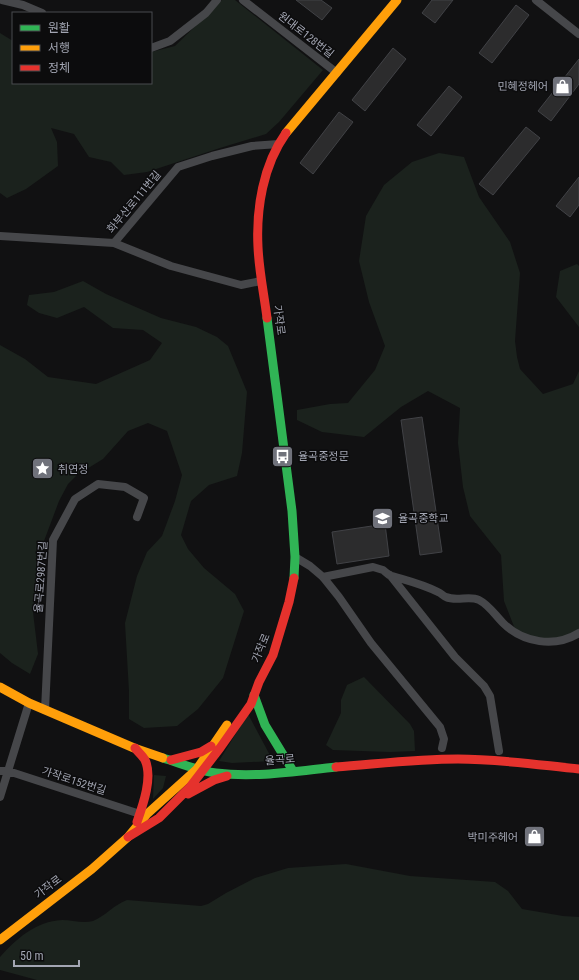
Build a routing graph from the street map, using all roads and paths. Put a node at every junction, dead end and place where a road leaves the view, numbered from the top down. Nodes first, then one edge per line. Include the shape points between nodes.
1 (2, 0) edge
2 (217, 0) edge
3 (243, 0) edge
4 (397, 0) edge
5 (536, 0) edge
6 (40, 12) edge
7 (579, 34) edge
8 (152, 48) edge
9 (336, 73) junction
10 (279, 144) junction
11 (0, 236) edge
12 (114, 243) junction
13 (261, 281) junction
14 (137, 517) dead end
15 (295, 557) junction
16 (389, 575) junction
17 (322, 577) junction
18 (579, 633) edge
19 (259, 682) junction
20 (0, 687) edge
21 (254, 695) junction
22 (29, 703) junction
23 (45, 710) junction
24 (212, 745) junction
25 (134, 748) junction
26 (442, 748) dead end
27 (499, 751) dead end
28 (171, 760) junction
29 (201, 770) junction
30 (579, 770) edge
31 (4, 771) edge
32 (293, 771) junction
33 (229, 775) junction
34 (0, 797) edge
35 (140, 814) junction
36 (159, 818) junction
37 (135, 828) junction
38 (128, 837) junction
39 (0, 940) edge

1 - 6 street
2 - 8 street via 206,13 170,41
3 - 9 street, 원대로128번길
4 - 9 street, 가작로
5 - 7 street
9 - 10 street, 가작로
10 - 12 street, 화부산로111번길 via 252,146 178,167
10 - 13 street, 가작로 via 266,174 260,199 256,230
11 - 12 street, 화부산로111번길
12 - 13 street via 171,266 241,285
13 - 15 street, 가작로 via 292,511
14 - 23 street, 율곡로2987번길 via 144,498 125,487 98,484 75,499 53,540
15 - 17 street
15 - 19 street, 가작로 via 289,602 273,655
16 - 17 street via 373,567
16 - 18 street via 427,587 446,597 477,599 487,605 509,628 537,641 560,641
16 - 27 street via 455,657 484,686 490,696
17 - 26 street via 371,644 440,728 444,739
19 - 21 street, 가작로
19 - 24 street, 가작로
20 - 22 street, 율곡로
21 - 29 street, 가작로 via 251,704
21 - 32 street via 256,706 269,733
22 - 23 street, 율곡로
22 - 31 street
23 - 25 street, 율곡로
24 - 28 street via 201,752
24 - 29 street, 가작로
25 - 28 street, 율곡로
25 - 35 street via 146,760 147,770 146,792
28 - 29 street, 율곡로
29 - 33 street, 율곡로
29 - 36 street, 가작로 via 190,787
29 - 37 street, 가작로 via 146,814
30 - 32 street, 율곡로 via 458,759
31 - 34 street
31 - 35 street, 가작로152번길
32 - 33 street, 율곡로
33 - 36 street via 193,791
35 - 37 street
36 - 38 street, 가작로
37 - 38 street, 가작로
38 - 39 street, 가작로 via 92,869

